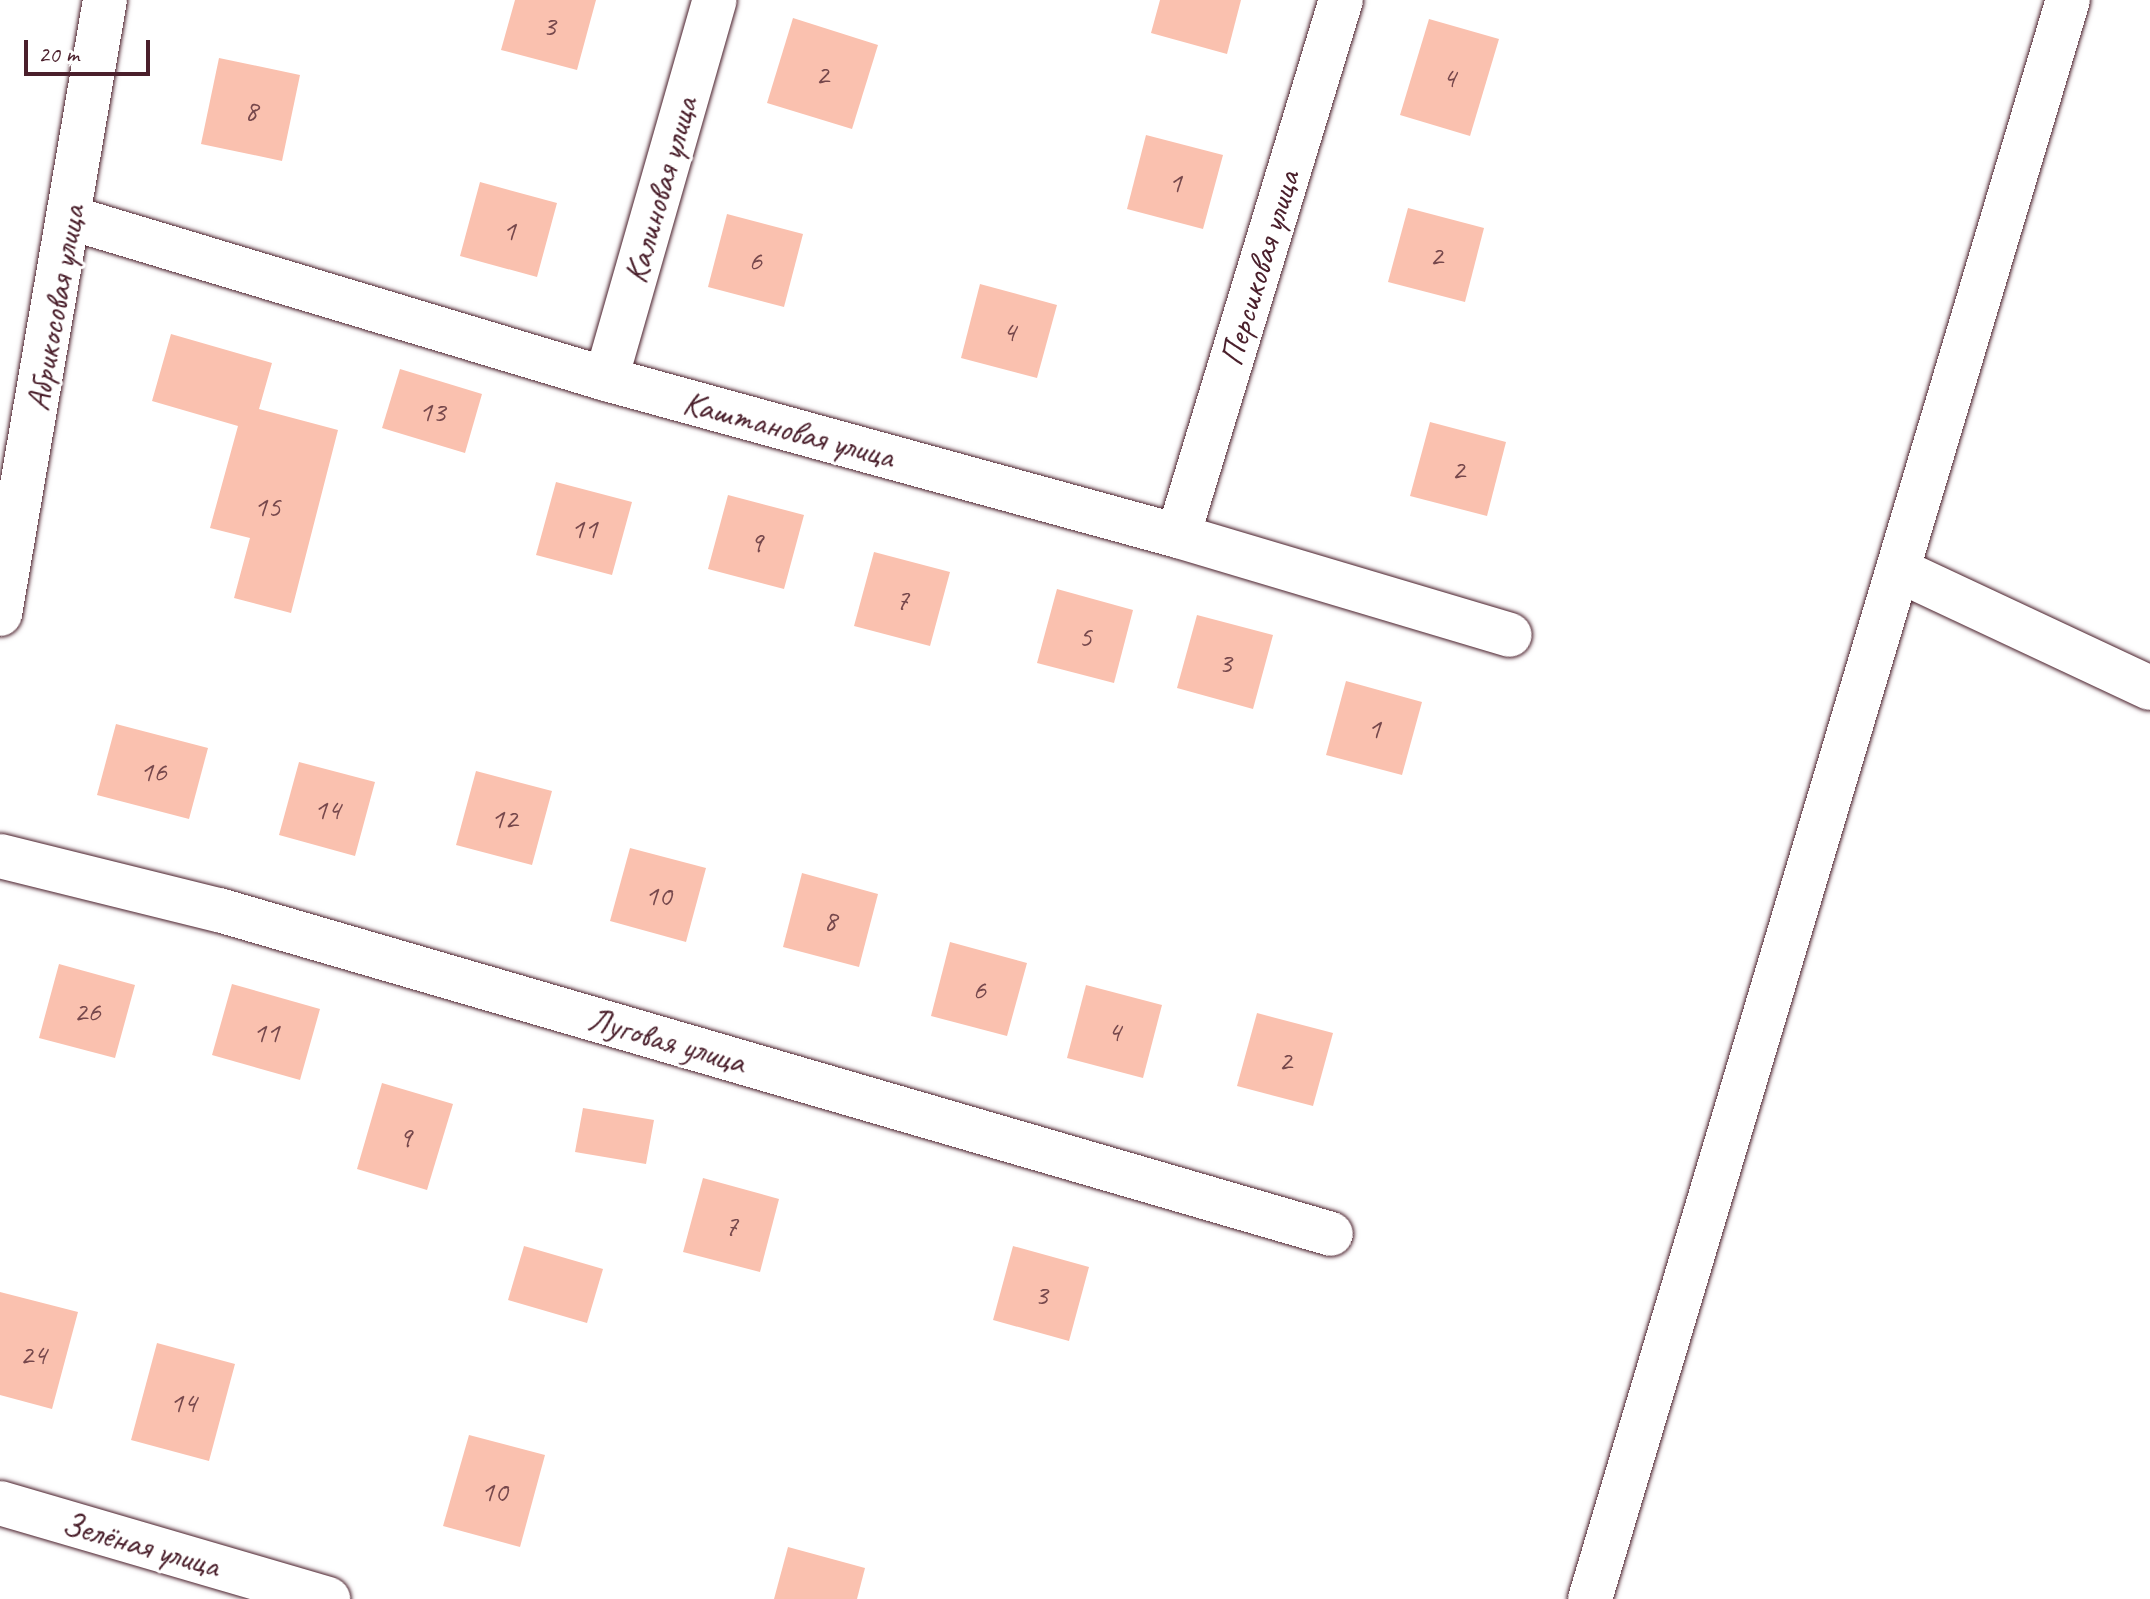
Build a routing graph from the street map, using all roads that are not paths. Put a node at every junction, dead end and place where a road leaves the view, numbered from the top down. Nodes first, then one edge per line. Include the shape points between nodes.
1 (105, 0) edge
2 (715, 0) edge
3 (1341, 0) edge
4 (2068, 0) edge
5 (71, 218) junction
6 (606, 379) junction
7 (1178, 536) junction
8 (1898, 570) junction
9 (0, 614) edge
10 (1510, 635) dead end
11 (2150, 688) edge
12 (0, 856) edge
13 (1331, 1234) dead end
14 (0, 1503) edge
15 (328, 1599) edge
16 (1590, 1599) edge

1 - 5 main road, Абрикосовая улица
2 - 6 main road, Калиновая улица
3 - 7 main road, Персиковая улица
4 - 8 main road
5 - 6 main road, Каштановая улица
5 - 9 main road, Абрикосовая улица
6 - 7 main road, Каштановая улица
7 - 10 main road, Каштановая улица
8 - 11 main road
8 - 16 main road
12 - 13 main road, Луговая улица via 234,914
14 - 15 main road, Зелёная улица

